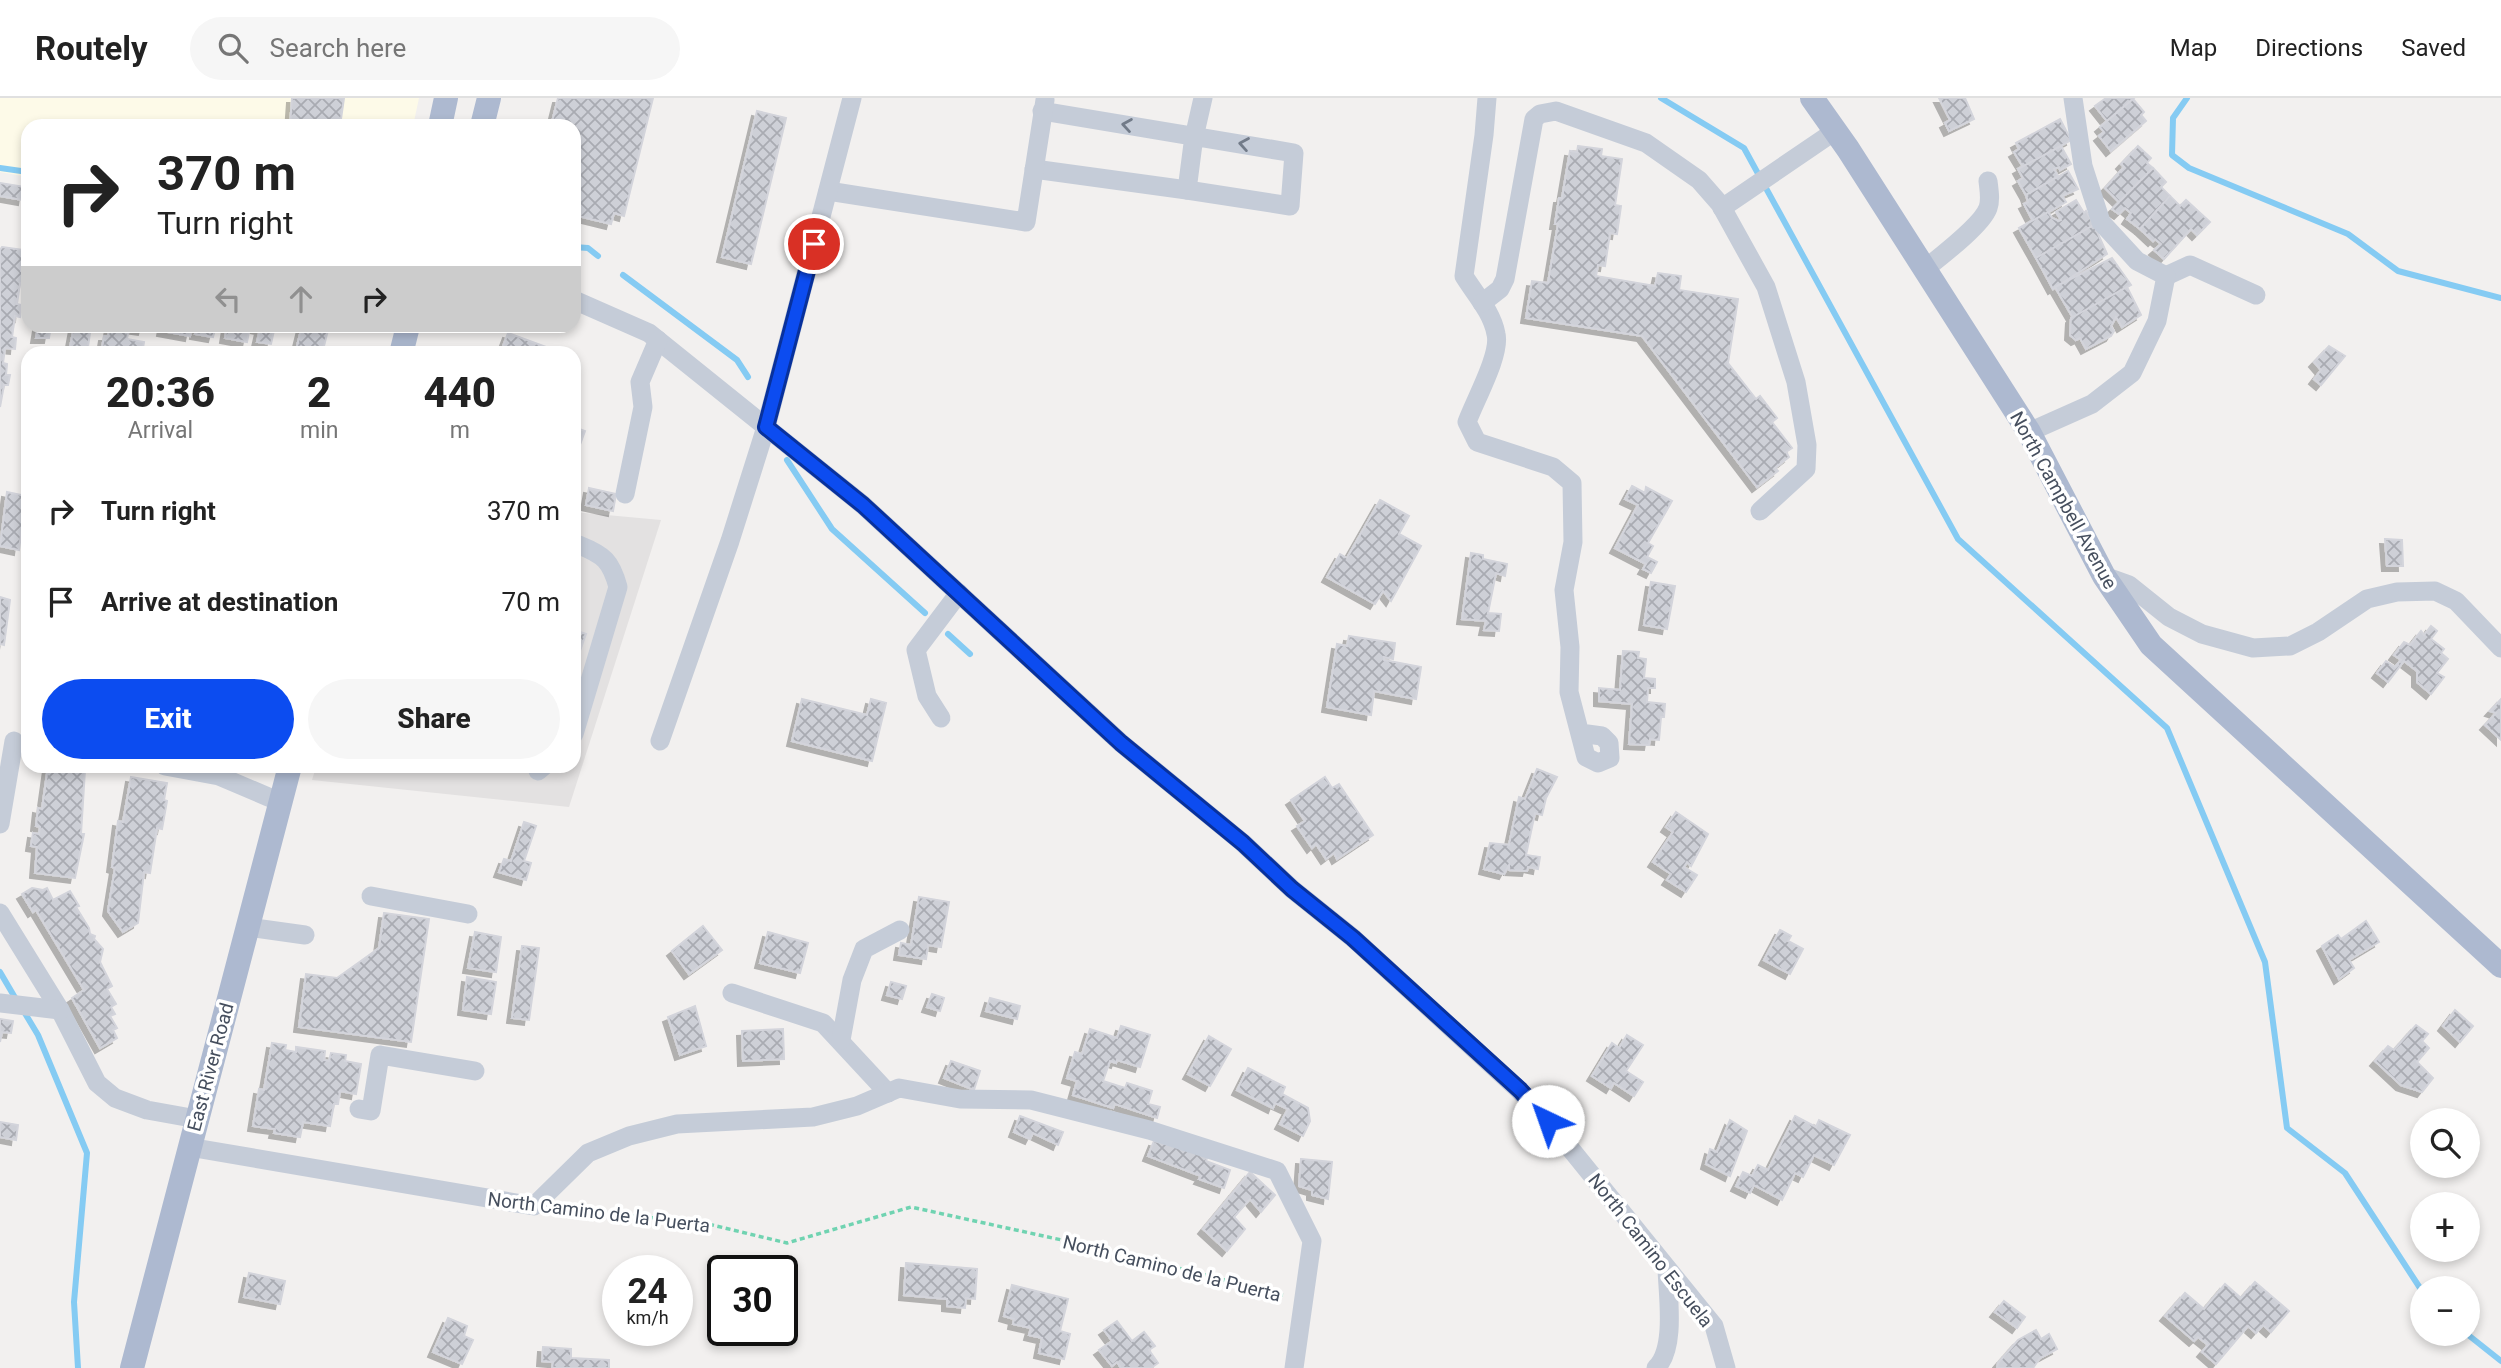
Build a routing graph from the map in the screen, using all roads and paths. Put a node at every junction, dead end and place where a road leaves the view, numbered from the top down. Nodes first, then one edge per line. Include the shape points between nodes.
1 (446, 98) edge
2 (489, 98) edge
3 (852, 98) edge
4 (1203, 98) edge
5 (1487, 98) edge
6 (1812, 98) edge
7 (2073, 98) edge
8 (1044, 104) edge
9 (442, 119) edge
10 (483, 119) edge
11 (1835, 131) junction
12 (1194, 136) junction
13 (1034, 169) junction
14 (1988, 181) dead end
15 (1187, 190) junction
16 (828, 191) junction
17 (1722, 208) junction
18 (1924, 269) junction
19 (2166, 276) junction
20 (2256, 295) dead end
21 (581, 303) edge
22 (1482, 303) junction
23 (658, 340) junction
24 (766, 427) junction
25 (2029, 432) junction
26 (625, 494) dead end
27 (1760, 511) dead end
28 (581, 546) edge
29 (2104, 576) junction
30 (959, 593) junction
31 (2501, 648) edge
32 (581, 711) edge
33 (941, 718) dead end
34 (1580, 733) dead end
35 (14, 741) edge
36 (660, 741) dead end
37 (203, 773) edge
38 (288, 773) edge
39 (280, 802) junction
40 (0, 824) edge
41 (371, 896) dead end
42 (0, 913) edge
43 (468, 914) dead end
44 (248, 927) junction
45 (900, 930) dead end
46 (305, 935) dead end
47 (2501, 966) edge
48 (732, 993) dead end
49 (0, 1003) edge
50 (50, 1009) junction
51 (841, 1040) junction
52 (475, 1072) dead end
53 (888, 1093) junction
54 (359, 1109) dead end
55 (197, 1119) junction
56 (189, 1147) junction
57 (534, 1206) junction
58 (1668, 1269) junction
59 (1305, 1301) junction
60 (132, 1368) edge
61 (1294, 1368) edge
62 (1656, 1368) edge
63 (1726, 1368) edge

1 - 9 main road
2 - 10 main road
3 - 16 street
4 - 12 street
5 - 22 street via 1464,276
6 - 11 main road, North Campbell Avenue
7 - 19 street via 2083,166 2101,222 2137,261
12 -> 8 street
8 - 13 street
11 - 17 street
11 - 18 main road, North Campbell Avenue
12 - 15 street
15 -> 12 street via 1290,206 1294,153
13 - 15 street
13 - 16 street via 1026,222
14 - 18 street via 1987,211 1958,244
16 - 24 street
17 - 22 street via 1699,180 1646,143 1556,111 1540,114 1534,119 1504,279 1500,289
17 - 27 street via 1766,287 1796,382 1807,445 1806,469
18 - 25 main road, North Campbell Avenue
19 - 20 street via 2190,265
19 - 25 street via 2157,321 2132,373 2092,404
21 - 23 street, North Camino Escuela
22 - 34 street via 1497,336 1489,371 1467,422 1477,442 1553,467 1572,483 1573,542 1564,590 1569,692
23 - 24 street, North Camino Escuela
23 - 26 street via 640,382 643,407
24 - 30 street, North Camino Escuela via 863,505
24 - 36 street
25 - 29 main road, North Campbell Avenue
28 - 32 street via 598,553 613,568 618,587
29 - 31 street via 2129,585 2169,617 2202,634 2253,648 2290,646 2367,599 2396,592 2435,591 2456,601
29 - 47 main road, North Campbell Avenue via 2151,645
30 - 33 street via 916,650 927,696
30 - 58 street, North Camino Escuela via 1121,743 1353,938 1520,1090
35 - 40 street
37 - 39 street
38 - 39 main road, East River Road
39 - 44 main road, East River Road
41 - 43 street
42 - 50 street
44 - 46 street
44 - 55 main road, East River Road
45 - 51 street via 864,948 852,980
48 - 51 street via 823,1023
49 - 50 street
50 - 55 street via 97,1083 115,1098 147,1110
51 - 53 street
52 - 54 street via 380,1055 370,1111
53 - 57 street via 813,1117 677,1124 629,1136 589,1153
53 - 59 street via 899,1088 960,1099 1031,1100 1149,1130 1277,1171 1312,1241
55 - 56 main road, East River Road
56 - 57 street, North Camino de la Puerta
56 - 60 main road, East River Road
57 - 59 path, North Camino de la Puerta via 704,1223 787,1243 911,1207 1112,1251
58 - 62 street via 1667,1344
58 - 63 street, North Camino Escuela via 1714,1326
59 - 61 street, North Camino de la Puerta

